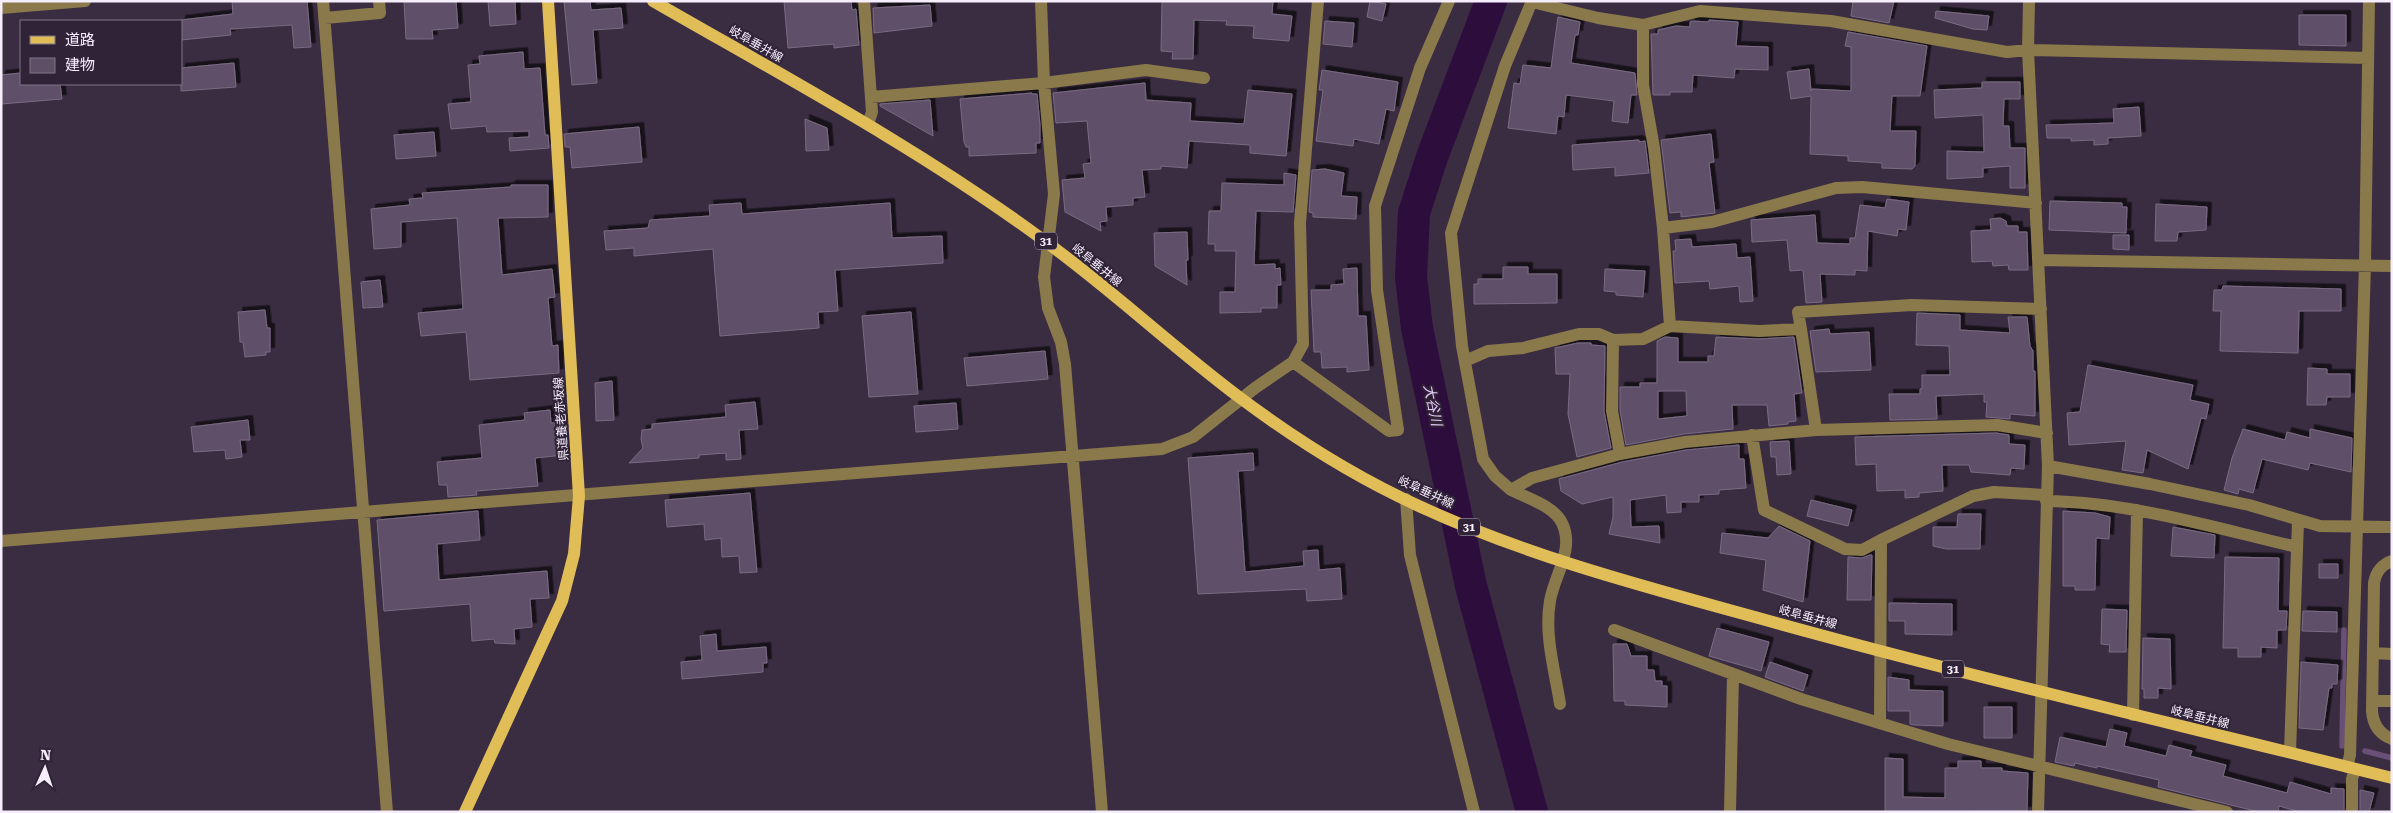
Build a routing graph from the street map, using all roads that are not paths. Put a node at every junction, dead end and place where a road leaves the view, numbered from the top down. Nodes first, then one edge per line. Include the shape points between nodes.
1 (85, 1) edge
2 (323, 1) edge
3 (379, 1) edge
4 (548, 1) edge
5 (653, 1) edge
6 (864, 1) edge
7 (1041, 1) edge
8 (1318, 1) edge
9 (1449, 1) edge
10 (2029, 1) edge
11 (2369, 1) edge
12 (1532, 2) edge
13 (1701, 6) edge
14 (1, 8) edge
15 (325, 18) junction
16 (1643, 25) junction
17 (2028, 50) junction
18 (2368, 58) junction
19 (1204, 78) dead end
20 (1044, 83) junction
21 (871, 97) junction
22 (868, 124) junction
23 (2036, 202) junction
24 (1663, 228) junction
25 (1047, 242) junction
26 (2039, 260) junction
27 (2365, 265) junction
28 (2392, 266) edge
29 (2041, 309) junction
30 (1670, 326) junction
31 (1801, 329) junction
32 (1613, 340) junction
33 (1464, 361) junction
34 (1293, 362) junction
35 (1241, 398) junction
36 (1816, 430) junction
37 (2047, 433) junction
38 (1752, 435) junction
39 (1620, 454) junction
40 (1073, 455) junction
41 (2048, 466) junction
42 (1511, 490) junction
43 (579, 496) junction
44 (2046, 498) junction
45 (1406, 499) junction
46 (2137, 510) junction
47 (363, 514) junction
48 (2298, 521) junction
49 (2356, 527) junction
50 (2392, 528) edge
51 (1881, 540) junction
52 (1, 541) edge
53 (2297, 548) junction
54 (2392, 561) edge
55 (1563, 562) junction
56 (1614, 630) dead end
57 (1881, 650) junction
58 (2373, 653) junction
59 (2392, 654) edge
60 (1733, 675) junction
61 (2042, 692) junction
62 (2372, 701) junction
63 (2392, 701) edge
64 (1560, 704) dead end
65 (2133, 715) junction
66 (1880, 723) junction
67 (2392, 739) edge
68 (2290, 752) junction
69 (2039, 767) junction
70 (2351, 768) junction
71 (2392, 778) edge
72 (387, 812) edge
73 (465, 812) edge
74 (1102, 812) edge
75 (1474, 812) edge
76 (1730, 812) edge
77 (2038, 812) edge
78 (2227, 812) edge
79 (2352, 812) edge

1 - 14 street
2 - 15 street
3 - 15 street via 380,13
4 - 43 main road, 県道養老赤坂線
5 - 22 main road, 岐阜垂井線 / 31
6 - 21 street
7 - 20 street
8 - 34 street via 1300,223 1303,344
9 - 34 street via 1420,68 1375,206 1377,290 1398,430 1389,431
10 - 17 street
11 - 18 street
12 - 16 street
12 - 33 street via 1505,66 1450,233
13 - 16 street
13 - 17 street via 1831,21 2007,52
15 - 47 street
16 - 24 street via 1643,85
17 - 18 street
17 - 23 street
18 - 27 street
19 - 20 street via 1146,70
20 - 21 street
20 - 25 street via 1054,194
21 - 22 street via 872,112
22 - 25 main road, 岐阜垂井線 / 31 via 970,187
23 - 24 street via 1862,187 1836,188 1712,222
23 - 26 street
24 - 30 street
25 - 35 main road, 岐阜垂井線 / 31
25 - 40 street via 1044,277 1048,308 1061,342 1065,364
26 - 27 street
26 - 29 street
27 - 28 street
27 - 49 street
29 - 31 street via 1912,305 1798,312
29 - 37 street
30 - 31 street via 1759,331
30 - 32 street via 1643,339
31 - 36 street
32 - 33 street via 1599,334 1579,334 1523,348 1488,351
32 - 39 street via 1612,411
33 - 42 street via 1482,459
34 - 35 street
35 - 40 street via 1193,437 1162,449
35 - 45 main road, 岐阜垂井線 / 31 via 1335,462
36 - 37 street via 1997,425
36 - 38 street
37 - 41 street
38 - 39 street via 1685,442
38 - 51 street via 1764,510 1845,549 1862,550
39 - 42 street via 1532,478
40 - 43 street
40 - 74 street
41 - 44 street
41 - 48 street via 2250,506
42 - 55 street via 1551,511 1562,523 1566,542
43 - 47 street
43 - 73 main road, 県道養老赤坂線 via 574,554 562,601
44 - 46 street
44 - 51 street via 1994,492 1973,496
44 - 61 street
45 - 55 main road, 岐阜垂井線 / 31 via 1518,547
45 - 75 street via 1410,555
46 - 53 street
46 - 65 street
47 - 52 street
47 - 72 street
48 - 49 street via 2320,526
48 - 53 street
49 - 50 street
49 - 70 street
51 - 57 street
53 - 68 street
54 - 58 street via 2376,574
55 - 57 main road, 岐阜垂井線 / 31
55 - 64 street via 1550,600 1548,628
56 - 60 street
57 - 61 main road, 岐阜垂井線 / 31
57 - 66 street
58 - 59 street
58 - 62 street
60 - 66 street
60 - 76 street
61 - 65 main road, 岐阜垂井線 / 31
61 - 69 street
62 - 63 street
62 - 67 street via 2373,721 2384,736
65 - 68 main road, 岐阜垂井線 / 31
66 - 69 street
68 - 70 main road, 岐阜垂井線 / 31
69 - 77 street
69 - 78 street
70 - 71 main road, 岐阜垂井線 / 31
70 - 79 street

